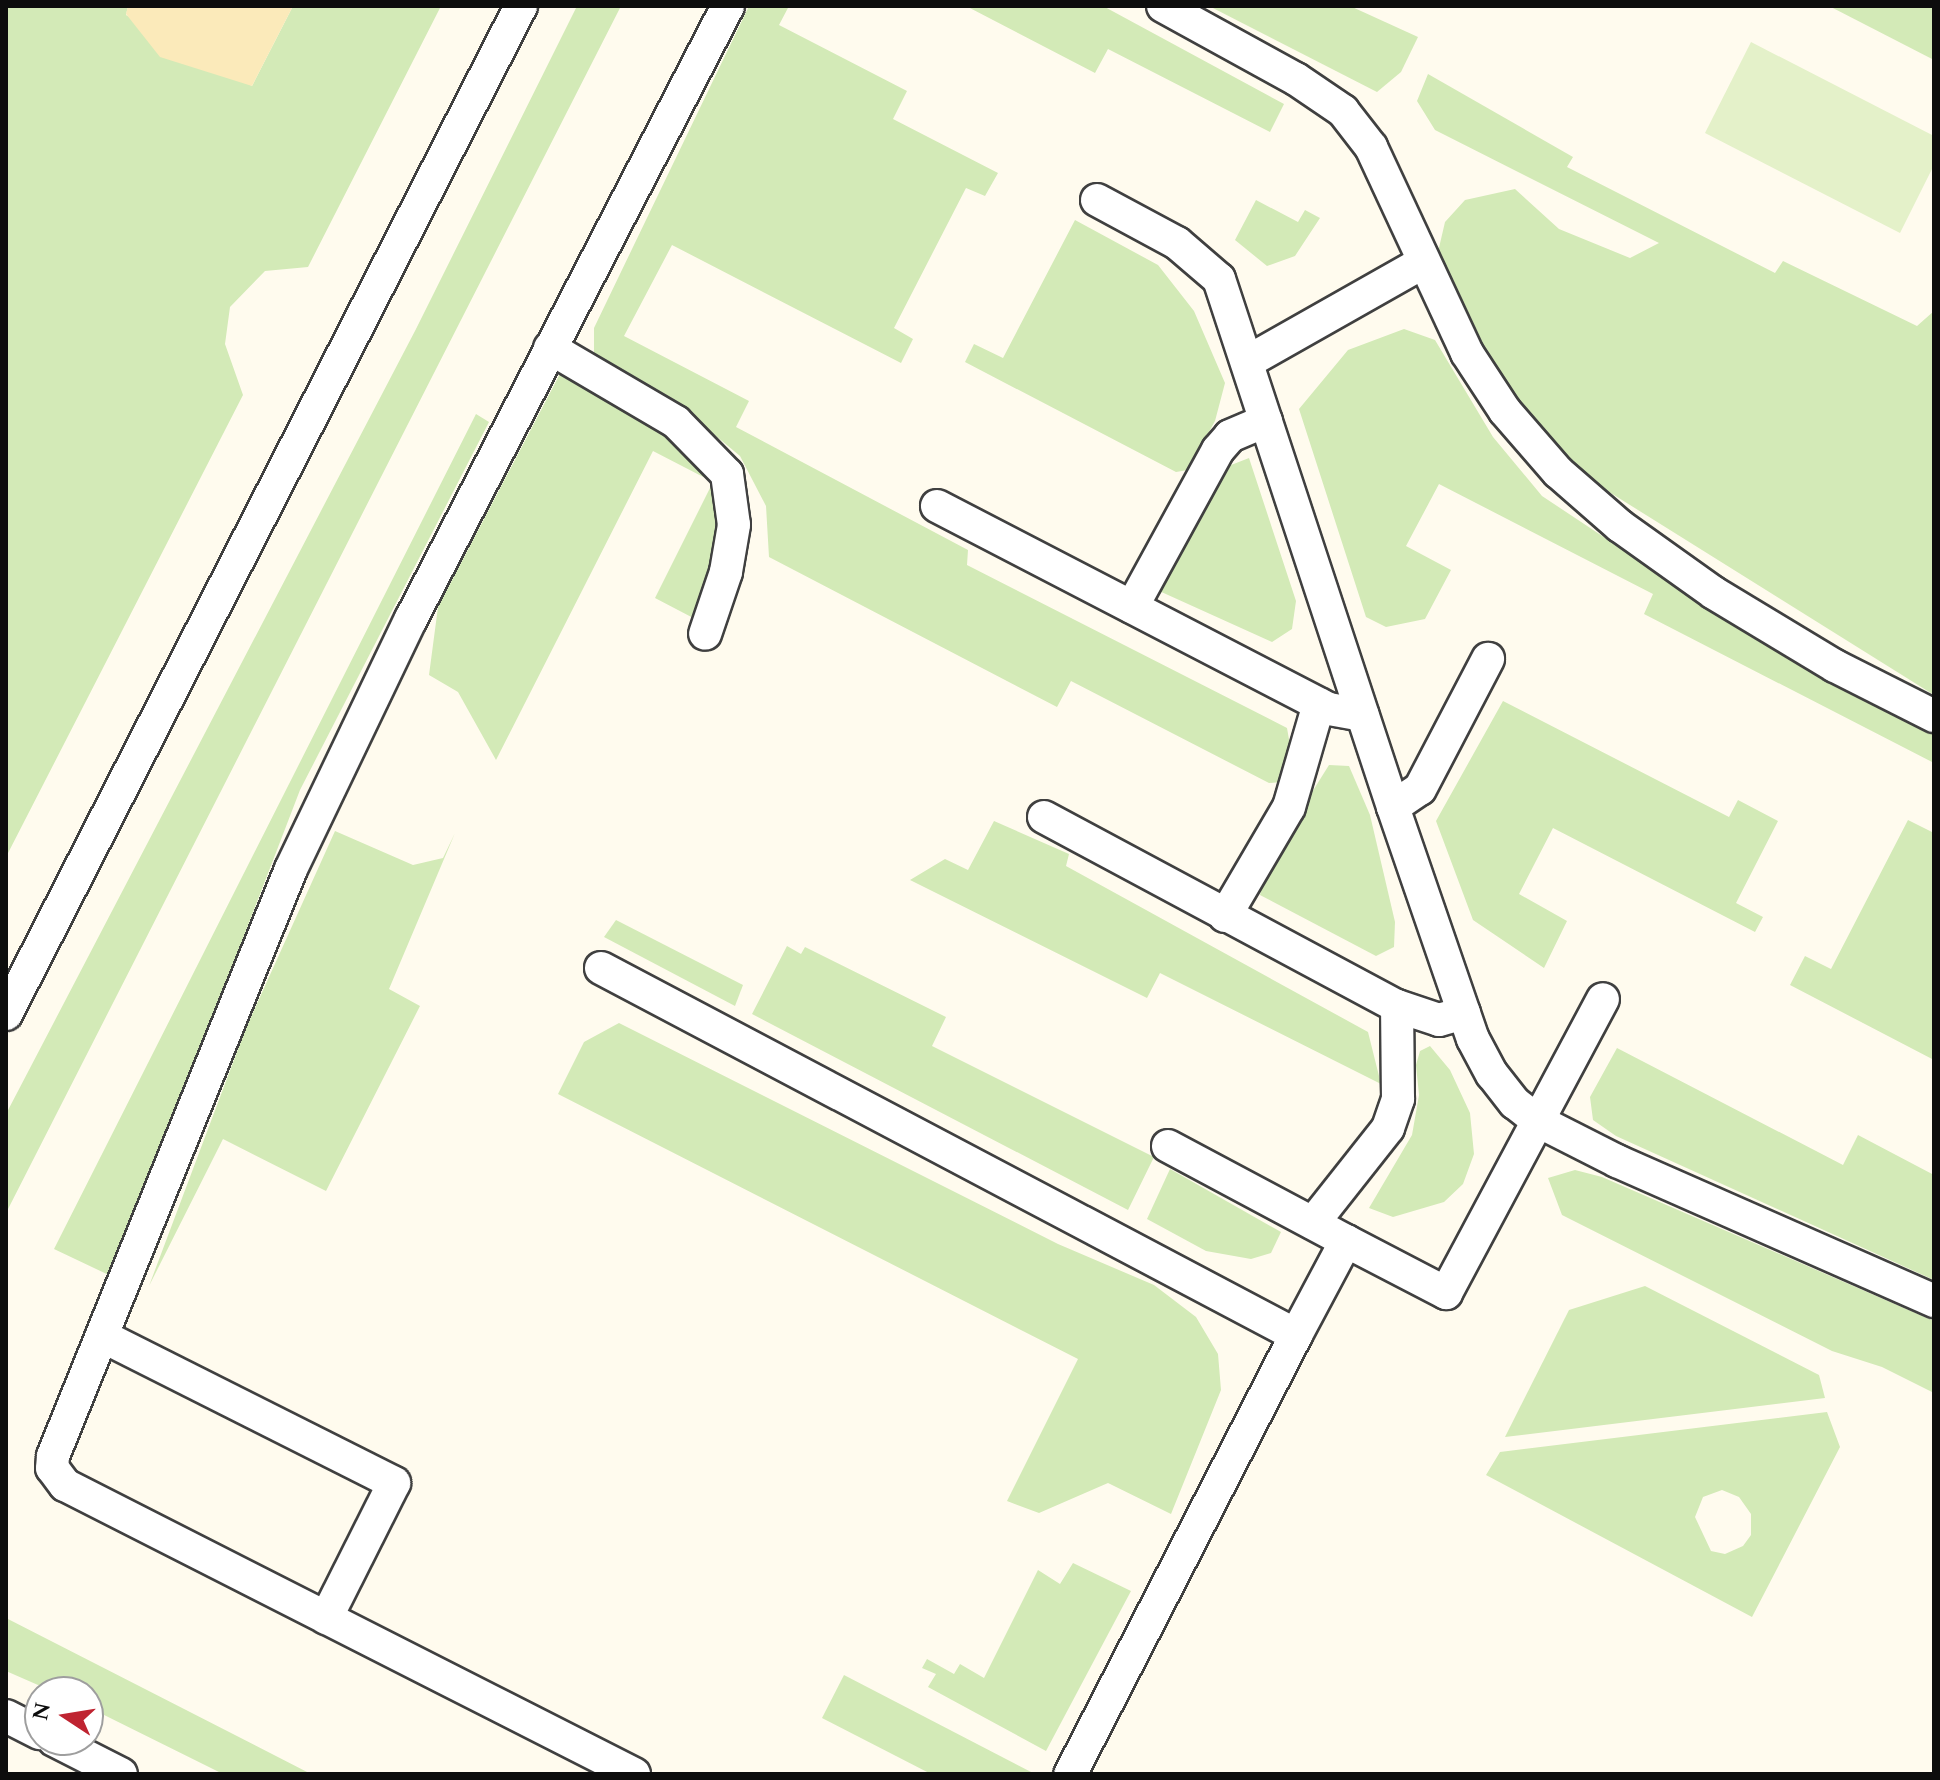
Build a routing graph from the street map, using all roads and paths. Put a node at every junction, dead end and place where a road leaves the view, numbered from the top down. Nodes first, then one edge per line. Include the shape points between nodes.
1 (521, 6) edge
2 (728, 6) edge
3 (1163, 6) edge
4 (1097, 200) dead end
5 (1422, 263) junction
6 (550, 348) junction
7 (1247, 362) junction
8 (1266, 421) junction
9 (937, 506) dead end
10 (1132, 607) junction
11 (705, 634) dead end
12 (1488, 659) dead end
13 (1319, 704) junction
14 (1362, 715) junction
15 (1934, 716) edge
16 (1393, 807) junction
17 (1044, 817) dead end
18 (1225, 916) junction
19 (601, 968) dead end
20 (1603, 999) dead end
21 (1397, 1006) junction
22 (1464, 1013) junction
23 (6, 1014) edge
24 (1538, 1121) junction
25 (1168, 1146) dead end
26 (1313, 1223) junction
27 (1346, 1241) junction
28 (1934, 1301) edge
29 (1296, 1335) junction
30 (102, 1336) junction
31 (326, 1618) junction
32 (6, 1716) edge
33 (24, 1725) edge
34 (86, 1756) edge
35 (121, 1774) edge
36 (634, 1774) edge
37 (1070, 1774) edge

1 - 23 lane
2 - 6 lane
3 - 5 lane via 1343,111 1371,147
4 - 7 lane via 1206,264 1219,279
5 - 7 lane
5 - 15 lane via 1475,365 1505,411 1558,472 1620,526 1714,593 1835,666
6 - 11 lane via 676,422 727,474 734,525 726,572
6 - 30 lane via 291,869
7 - 8 lane
8 - 10 lane via 1237,432 1218,450
8 - 14 lane
9 - 10 lane
10 - 13 lane
12 - 16 lane via 1420,789
13 - 14 lane via 1345,715
13 - 18 lane via 1289,807
14 - 16 lane
16 - 22 lane
17 - 18 lane
18 - 21 lane
19 - 29 lane
20 - 24 lane
21 - 22 lane via 1439,1020
21 - 26 lane via 1398,1099 1388,1128
22 - 24 lane via 1492,1074
24 - 27 lane via 1446,1293
24 - 28 lane
25 - 26 lane
26 - 27 lane
27 - 29 lane
29 - 37 lane
30 - 31 lane via 53,1456 58,1478
30 - 31 lane via 394,1483
31 - 36 lane
32 - 33 lane
34 - 35 lane

